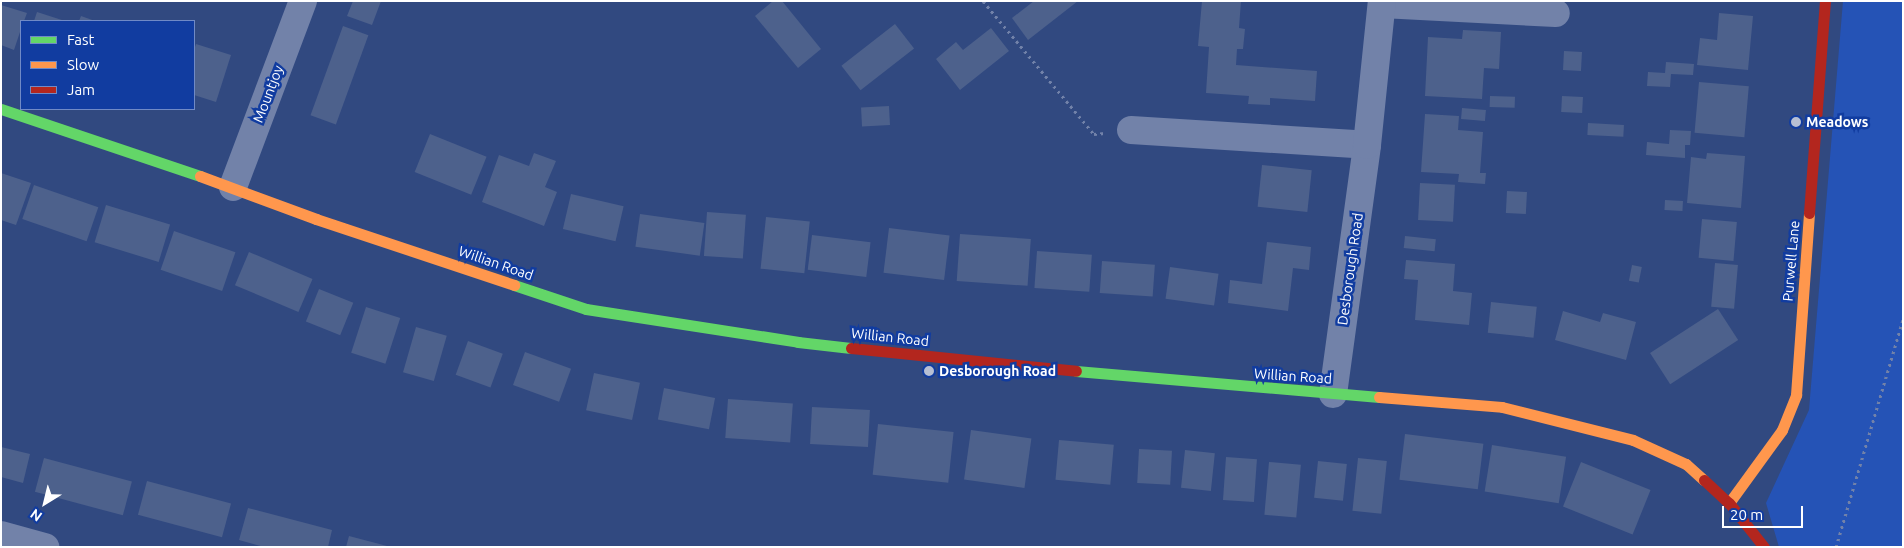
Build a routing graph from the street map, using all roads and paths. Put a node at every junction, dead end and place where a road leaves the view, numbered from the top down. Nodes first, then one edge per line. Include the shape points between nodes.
1 (303, 1) edge
2 (983, 1) edge
3 (1825, 1) edge
4 (1382, 3) edge
5 (1556, 14) dead end
6 (1, 109) edge
7 (1131, 130) joint
8 (1367, 145) junction
9 (233, 187) junction
10 (1903, 320) edge
11 (1333, 394) junction
12 (1729, 503) junction
13 (1, 535) edge
14 (45, 547) edge
15 (1764, 547) edge
16 (1836, 547) edge

1 - 9 street, Mountjoy
2 - 7 path via 1094,134
3 - 12 street, Purwell Lane via 1796,395 1782,430
4 - 5 street, Desborough Road
4 - 8 street, Desborough Road
6 - 9 street, Willian Road
7 - 8 street
8 - 11 street, Desborough Road
9 - 11 street, Willian Road via 316,219 586,309 817,344
10 - 16 path
11 - 12 street, Willian Road via 1502,407 1633,440 1686,464
12 - 15 street, Willian Road
13 - 14 street

